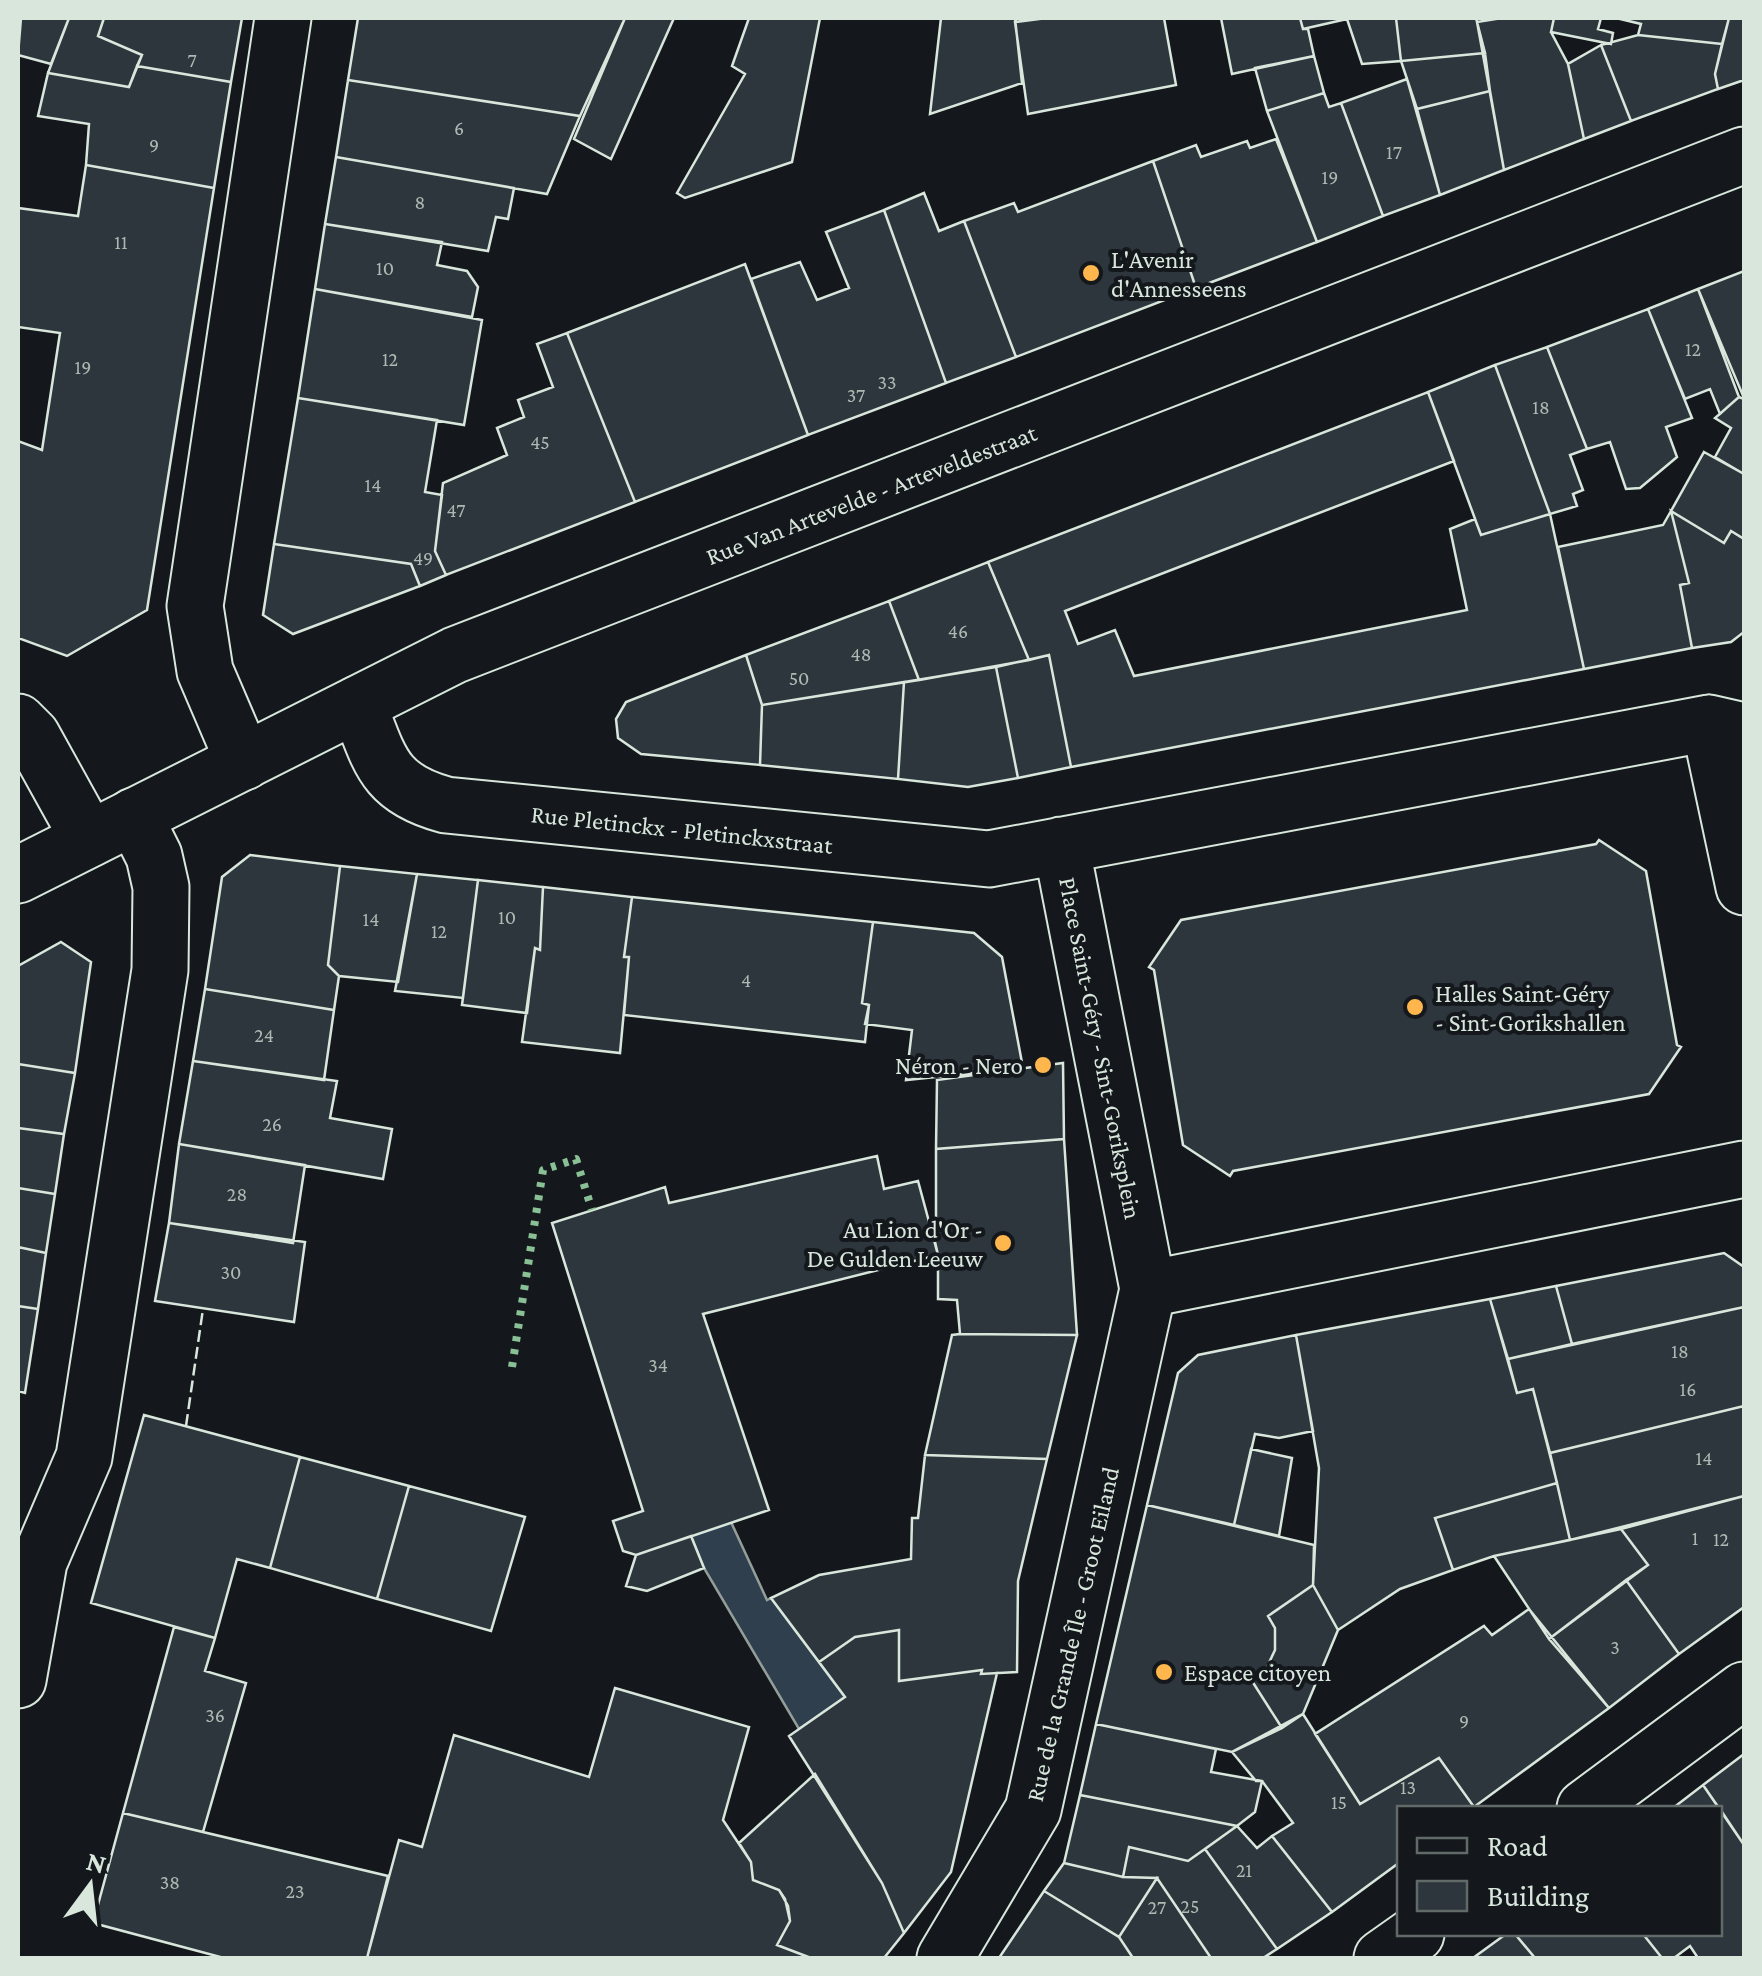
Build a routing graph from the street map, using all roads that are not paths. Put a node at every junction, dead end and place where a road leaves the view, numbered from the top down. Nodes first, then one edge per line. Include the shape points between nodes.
1 (283, 18) edge
2 (1744, 156) edge
3 (358, 704) junction
4 (18, 722) edge
5 (1727, 727) edge
6 (244, 762) junction
7 (112, 827) junction
8 (1061, 845) junction
9 (18, 875) edge
10 (1744, 888) edge
11 (1744, 1169) edge
12 (1148, 1288) junction
13 (18, 1680) edge
14 (1744, 1690) edge
15 (1588, 1806) edge
16 (1413, 1936) edge
17 (945, 1958) edge
18 (1382, 1958) edge

1 - 6 street via 194,606 205,671
2 - 3 street, Rue Van Artevelde - Arteveldestraat via 455,655
3 - 6 street, Rue Van Artevelde - Arteveldestraat
3 - 8 street, Rue Pletinckx - Pletinckxstraat via 386,775 413,796 446,805 989,859
4 - 7 street
5 - 8 street, Place Saint-Géry - Sint-Goriksplein
5 - 10 street, Place Saint-Géry - Sint-Goriksplein
6 - 7 street, Rue Van Artevelde - Arteveldestraat
7 - 9 street, Rue Van Artevelde - Arteveldestraat
7 - 13 street via 154,856 162,887 160,970 84,1457 40,1562
8 - 12 street, Place Saint-Géry - Sint-Goriksplein
11 - 12 street
12 - 17 street, Rue de la Grande Île - Groot Eiland via 1034,1810
14 - 15 street
16 - 18 street

